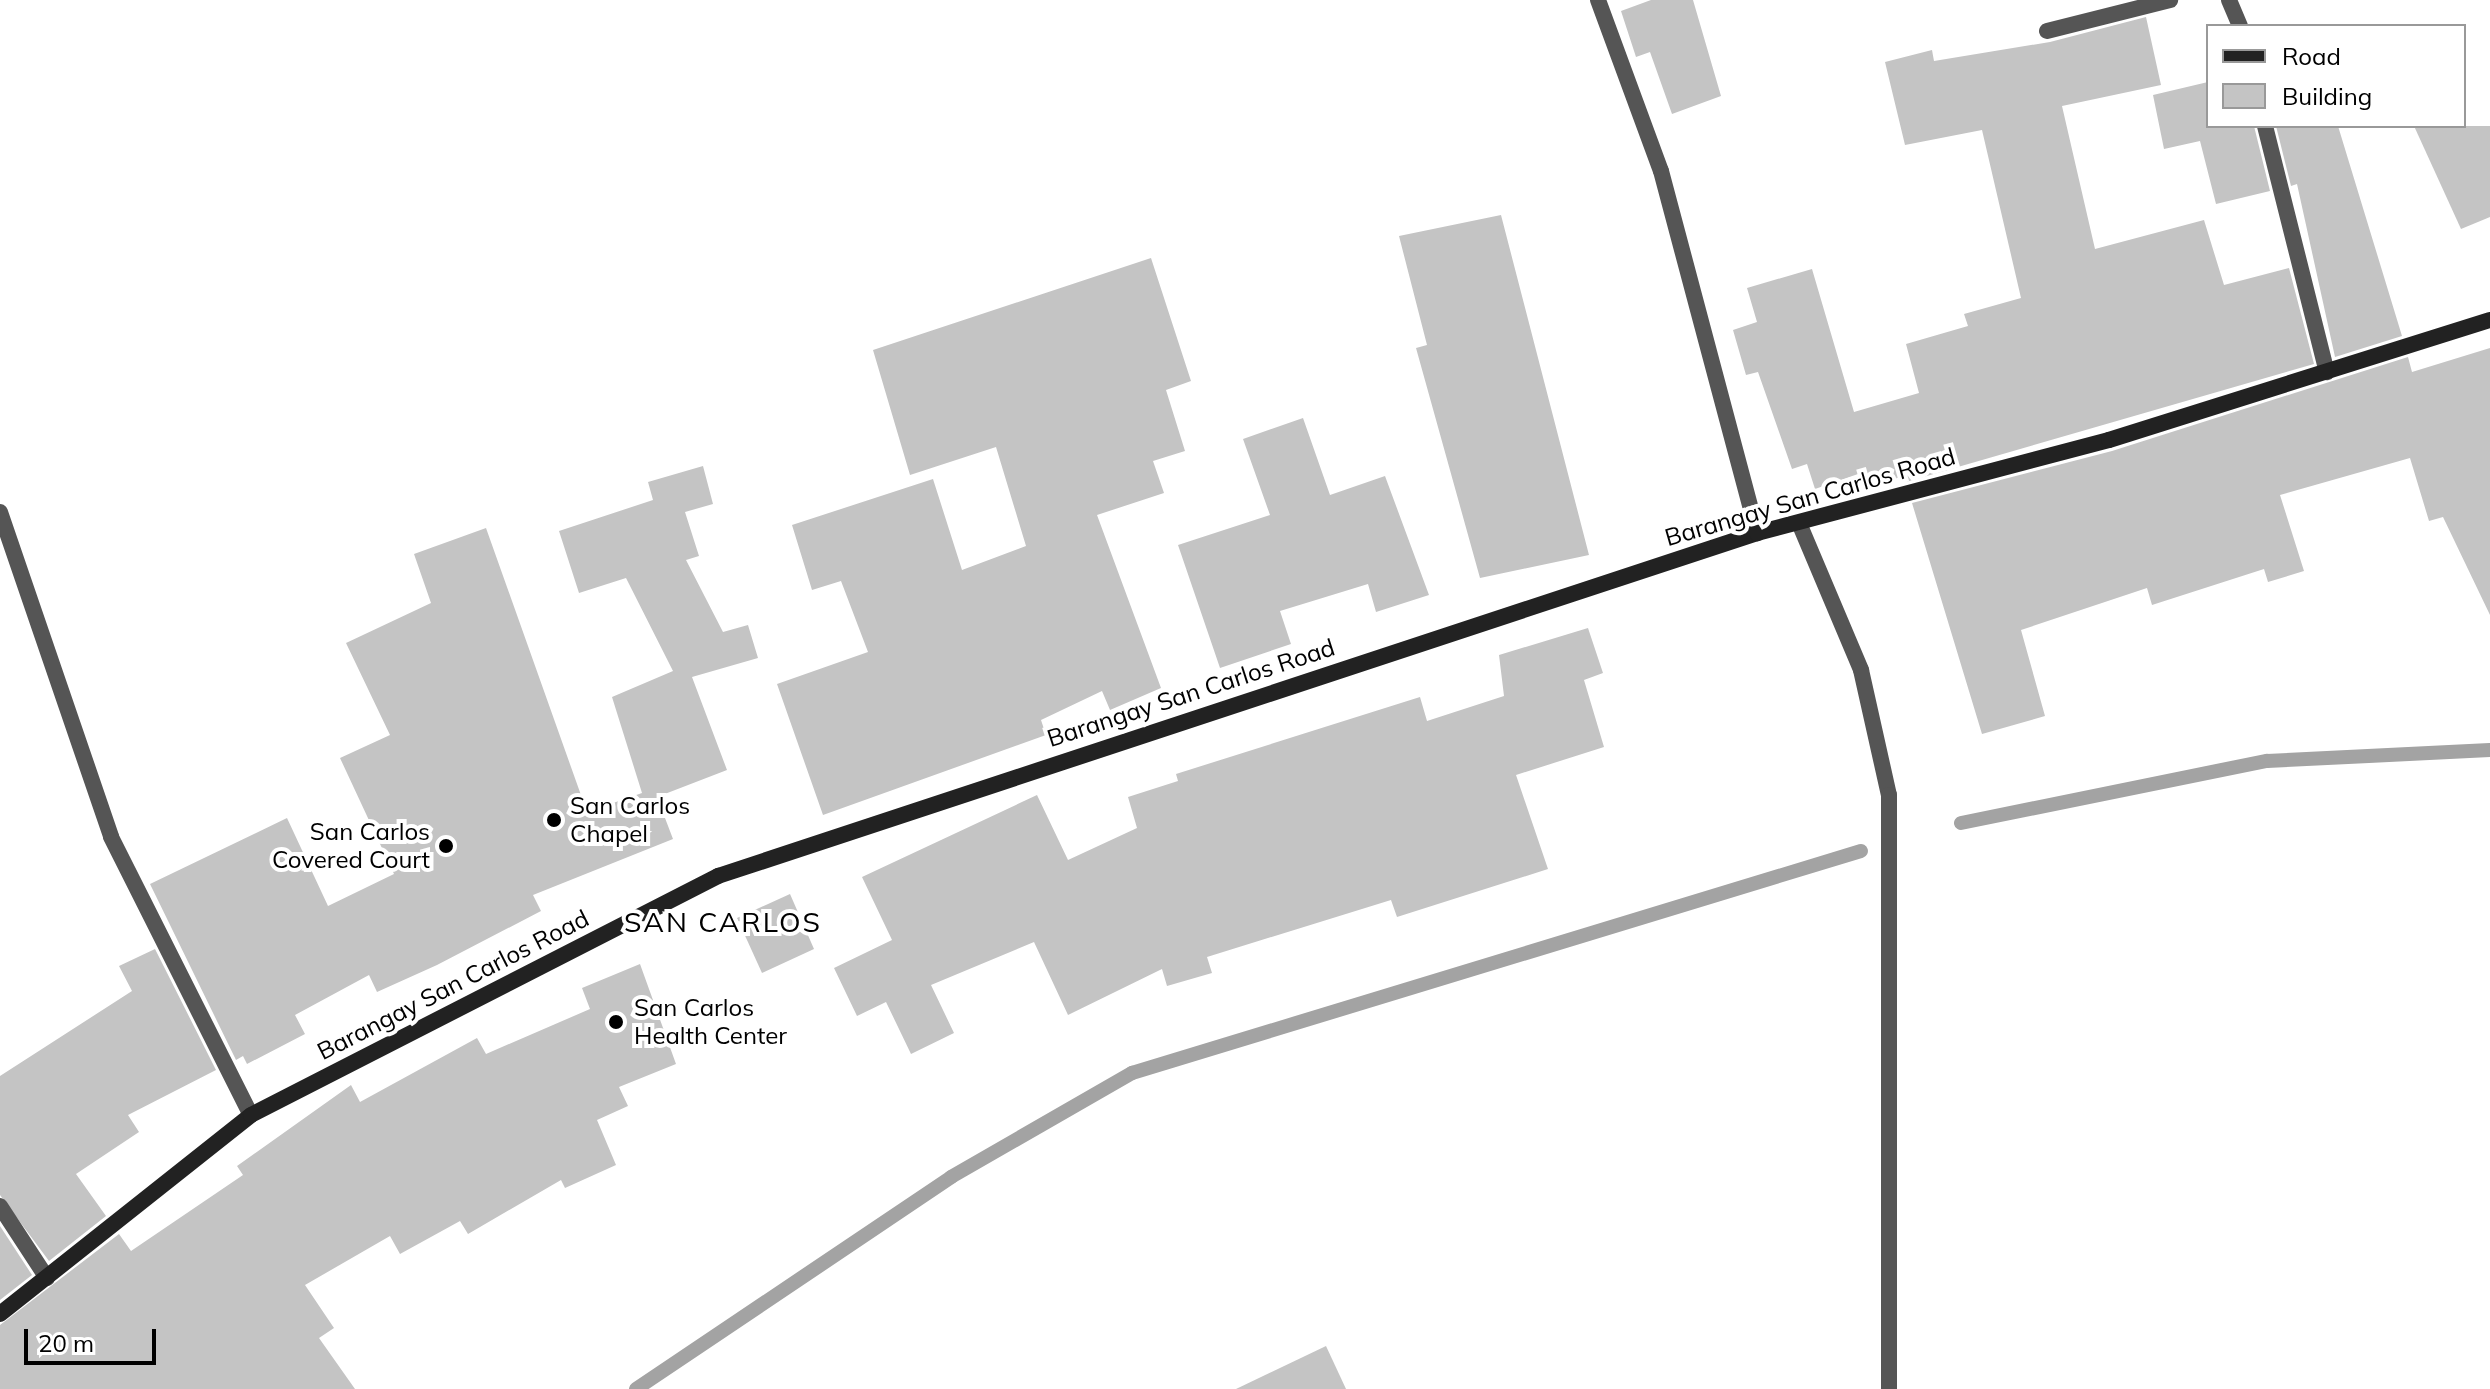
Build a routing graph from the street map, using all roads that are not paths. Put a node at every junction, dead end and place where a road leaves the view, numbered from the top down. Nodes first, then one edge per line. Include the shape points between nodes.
1 (1598, 0) edge
2 (2170, 0) edge
3 (2229, 0) edge
4 (2239, 24) edge
5 (2047, 31) dead end
6 (2266, 128) edge
7 (2490, 320) edge
8 (2327, 372) junction
9 (0, 512) edge
10 (1799, 523) junction
11 (1757, 533) junction
12 (251, 1115) junction
13 (0, 1206) edge
14 (47, 1278) junction
15 (0, 1314) edge
16 (1889, 1389) edge

1 - 11 street via 1661,171
2 - 5 street
3 - 4 street
6 - 8 street
7 - 8 street, Barangay San Carlos Road
8 - 10 street, Barangay San Carlos Road
9 - 12 street via 111,837
10 - 11 street, Barangay San Carlos Road
10 - 16 street via 1861,670 1889,795
11 - 12 street, Barangay San Carlos Road via 718,876
12 - 14 street, Barangay San Carlos Road
13 - 14 street
14 - 15 street, Barangay San Carlos Road

